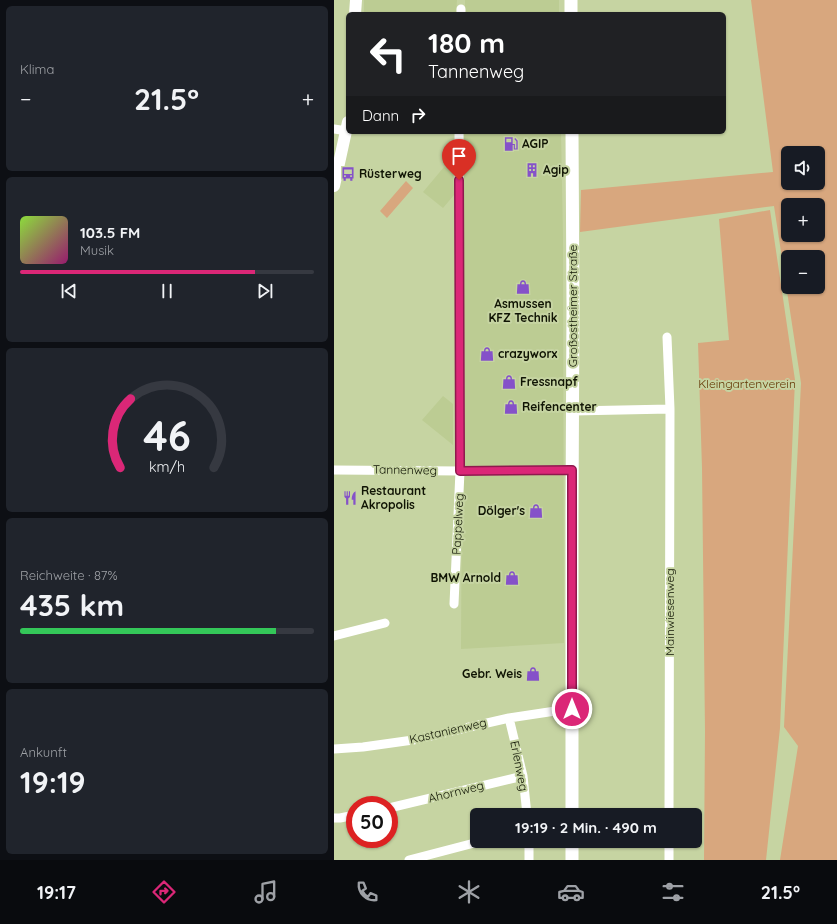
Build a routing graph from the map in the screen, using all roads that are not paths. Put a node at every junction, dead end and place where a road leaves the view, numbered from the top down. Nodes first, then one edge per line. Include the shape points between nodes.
1 (356, 0) edge
2 (571, 0) edge
3 (355, 12) edge
4 (571, 12) edge
5 (346, 127) edge
6 (334, 129) edge
7 (346, 132) edge
8 (456, 134) edge
9 (572, 134) edge
10 (334, 186) edge
11 (667, 337) dead end
12 (670, 409) junction
13 (573, 412) junction
14 (334, 470) edge
15 (572, 470) junction
16 (460, 471) junction
17 (454, 604) dead end
18 (385, 623) dead end
19 (334, 636) edge
20 (562, 710) dead end
21 (510, 718) junction
22 (334, 749) edge
23 (523, 776) junction
24 (398, 806) edge
25 (526, 808) edge
26 (572, 808) edge
27 (669, 808) edge
28 (346, 817) edge
29 (334, 818) edge
30 (470, 844) edge
31 (529, 848) edge
32 (572, 848) edge
33 (669, 848) edge
34 (409, 860) edge
35 (529, 860) edge
36 (572, 860) edge
37 (669, 860) edge

1 - 3 street
2 - 4 main road
5 - 6 street
7 - 10 street
8 - 16 street, Pappelweg
9 - 13 main road, Großostheimer Straße
11 - 12 street, Mainwiesenweg
12 - 13 street
12 - 27 street, Mainwiesenweg
13 - 15 main road, Großostheimer Straße
14 - 16 street, Tannenweg
15 - 16 street, Tannenweg
15 - 26 main road, Großostheimer Straße
16 - 17 street, Pappelweg
18 - 19 street
20 - 21 street, Kastanienweg
21 - 22 street, Kastanienweg via 413,740
21 - 23 street, Erlenweg
23 - 24 street, Ahornweg
23 - 25 street, Erlenweg
28 - 29 street
30 - 34 street
31 - 35 street
32 - 36 main road
33 - 37 street

